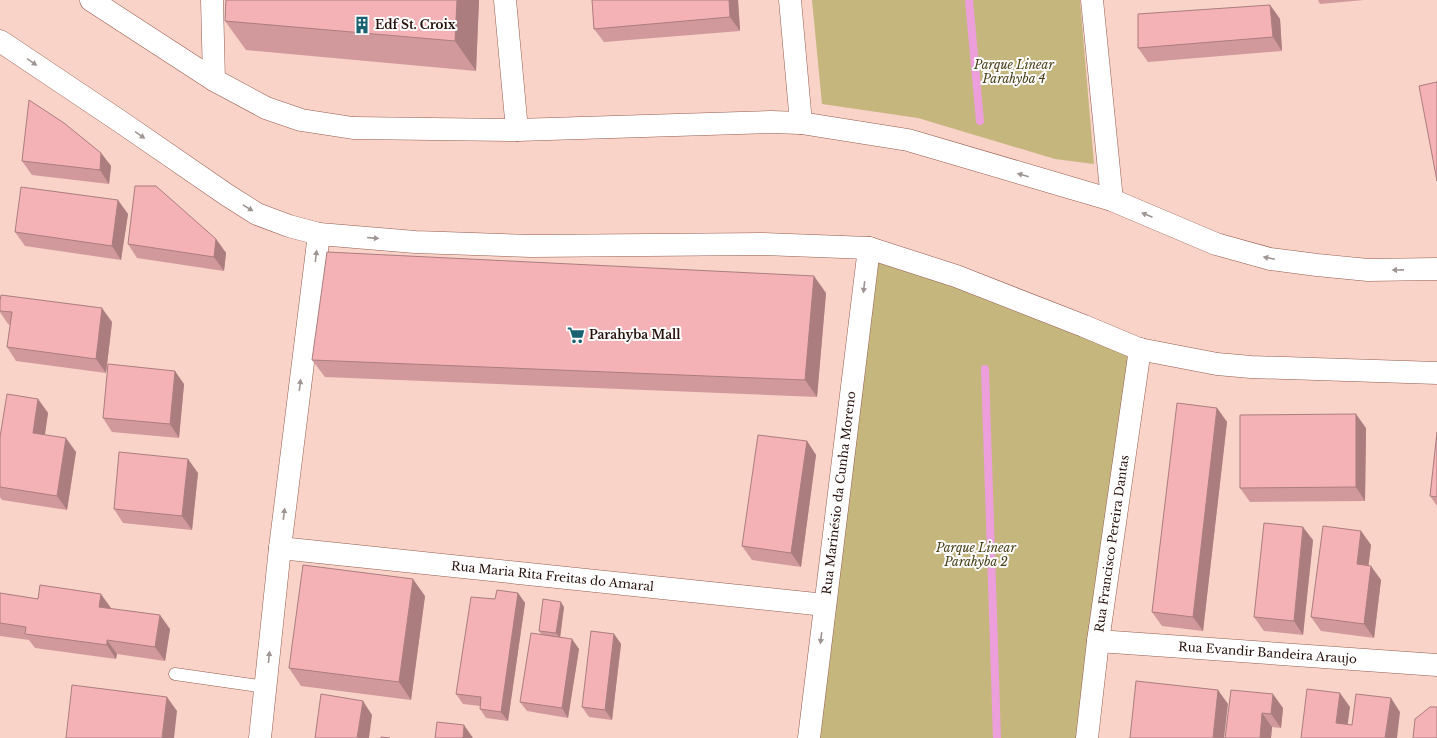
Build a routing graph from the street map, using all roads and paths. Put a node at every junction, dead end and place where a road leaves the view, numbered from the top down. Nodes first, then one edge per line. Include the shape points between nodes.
1 (91, 0) edge
2 (212, 0) edge
3 (504, 0) edge
4 (790, 0) edge
5 (1092, 0) edge
6 (0, 41) edge
7 (214, 80) junction
8 (801, 123) junction
9 (517, 130) junction
10 (1112, 200) junction
11 (319, 234) junction
12 (869, 248) junction
13 (1437, 269) edge
14 (1140, 349) junction
15 (1437, 373) edge
16 (280, 548) junction
17 (825, 605) junction
18 (1098, 641) junction
19 (1437, 665) edge
20 (175, 674) dead end
21 (266, 687) junction
22 (260, 738) edge
23 (809, 738) edge
24 (1087, 738) edge

1 - 7 main road
2 - 7 main road
3 - 9 main road
4 - 8 main road
5 - 10 main road
6 -> 11 main road via 257,214
7 - 9 main road via 266,108 301,120 354,128
8 - 9 main road
10 -> 8 main road via 908,140
13 -> 10 main road via 1368,270 1270,259 1216,244
11 -> 12 main road via 415,242 531,246 763,244
16 -> 11 main road
12 - 14 main road via 956,276
12 -> 17 main road, Rua Marinésio da Cunha Moreno
14 - 15 main road via 1217,364 1251,367
14 - 18 main road, Rua Francisco Pereira Dantas
16 - 17 main road, Rua Maria Rita Freitas do Amaral
21 -> 16 main road
17 -> 23 main road, Rua Marinésio da Cunha Moreno
18 - 19 main road, Rua Evandir Bandeira Araujo
18 - 24 main road, Rua Francisco Pereira Dantas
20 - 21 lane
21 - 22 main road

